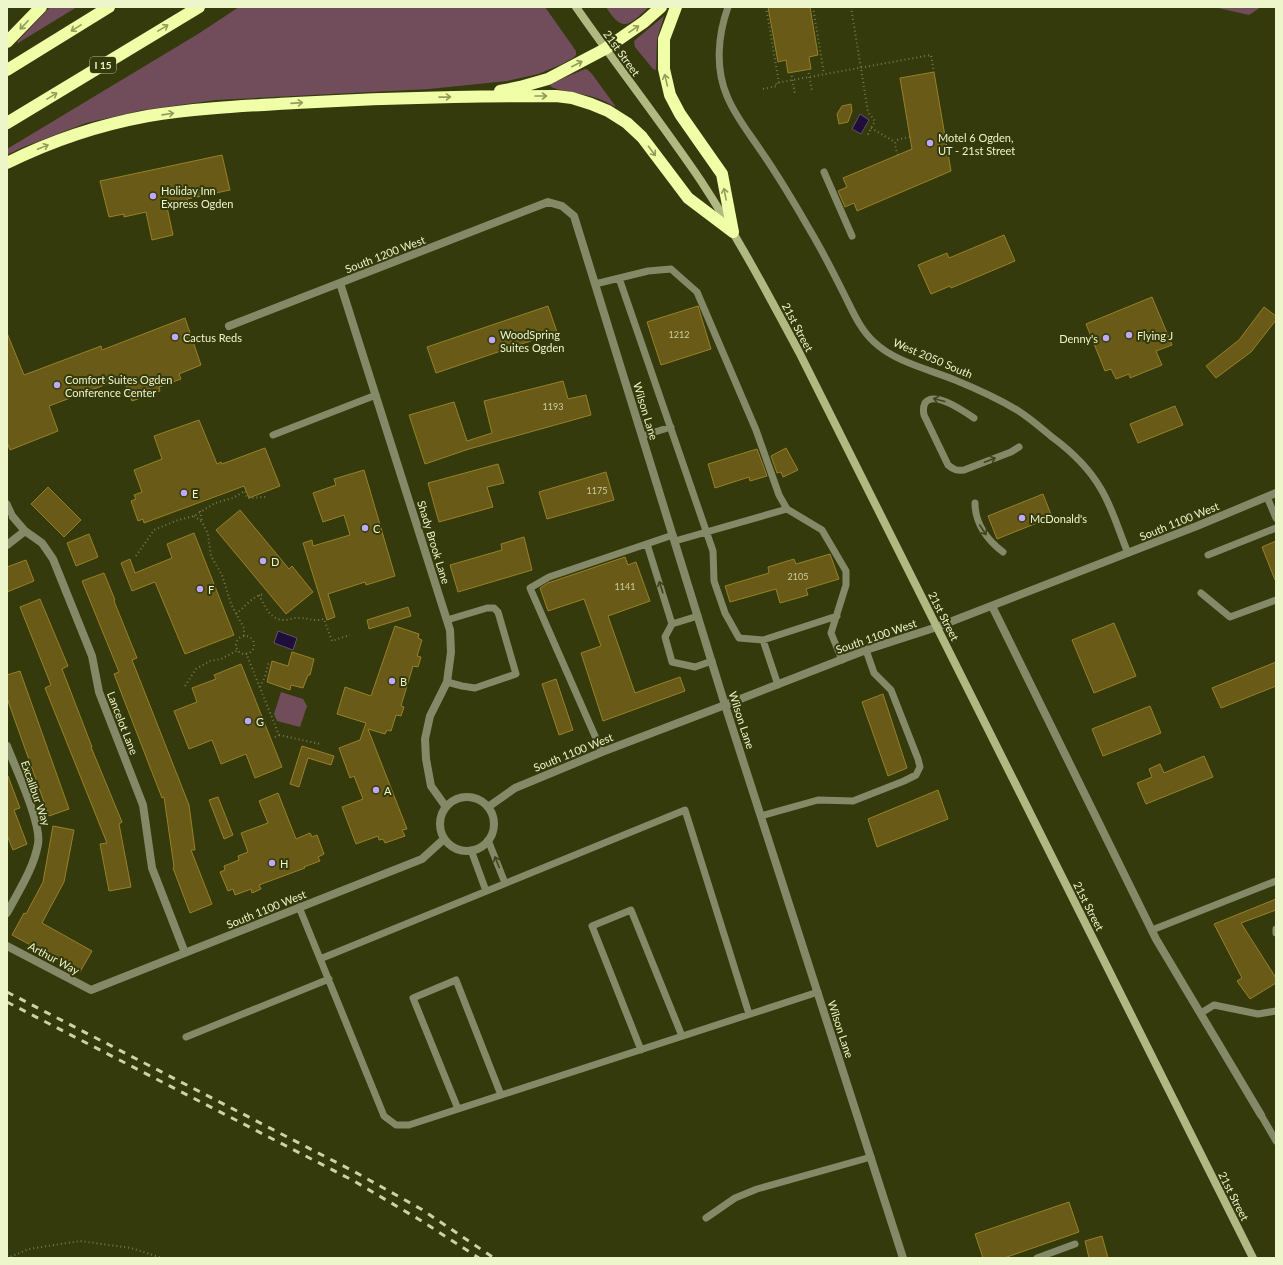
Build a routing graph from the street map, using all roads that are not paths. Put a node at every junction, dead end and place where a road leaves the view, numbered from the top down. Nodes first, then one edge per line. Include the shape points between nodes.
1 (41, 7) edge
2 (109, 7) edge
3 (199, 7) edge
4 (576, 7) edge
5 (661, 7) edge
6 (676, 7) edge
7 (728, 7) edge
8 (7, 42) edge
9 (605, 49) junction
10 (7, 70) edge
11 (474, 96) junction
12 (7, 123) edge
13 (7, 163) edge
14 (824, 172) dead end
15 (548, 202) joint
16 (733, 232) junction
17 (852, 236) dead end
18 (620, 278) junction
19 (340, 283) junction
20 (595, 284) junction
21 (229, 326) dead end
22 (376, 395) junction
23 (974, 418) dead end
24 (671, 427) junction
25 (273, 435) dead end
26 (642, 436) junction
27 (1019, 447) dead end
28 (1276, 493) edge
29 (1267, 497) junction
30 (975, 503) dead end
31 (7, 504) edge
32 (787, 510) junction
33 (13, 517) joint
34 (1276, 518) edge
35 (1276, 528) edge
36 (25, 531) junction
37 (706, 531) junction
38 (674, 538) junction
39 (647, 544) junction
40 (7, 545) edge
41 (1003, 552) dead end
42 (1128, 553) junction
43 (1208, 555) dead end
44 (1201, 593) dead end
45 (1276, 600) edge
46 (992, 606) junction
47 (698, 616) junction
48 (837, 616) junction
49 (447, 620) junction
50 (672, 624) junction
51 (937, 627) junction
52 (763, 640) junction
53 (866, 650) junction
54 (842, 660) junction
55 (712, 661) junction
56 (447, 682) junction
57 (778, 685) junction
58 (725, 705) junction
59 (7, 746) edge
60 (602, 752) junction
61 (446, 807) junction
62 (488, 807) junction
63 (761, 816) junction
64 (444, 839) junction
65 (488, 840) junction
66 (470, 850) junction
67 (1276, 880) edge
68 (505, 883) junction
69 (486, 891) junction
70 (299, 907) junction
71 (7, 913) edge
72 (1276, 929) edge
73 (1152, 930) junction
74 (1276, 933) edge
75 (7, 946) edge
76 (185, 953) junction
77 (320, 958) junction
78 (329, 979) junction
79 (91, 990) joint
80 (818, 992) junction
81 (1276, 1010) edge
82 (1201, 1013) junction
83 (749, 1014) junction
84 (682, 1036) junction
85 (186, 1037) dead end
86 (641, 1050) junction
87 (501, 1095) junction
88 (458, 1109) junction
89 (1261, 1115) joint
90 (1276, 1141) edge
91 (871, 1157) junction
92 (706, 1218) dead end
93 (1075, 1244) dead end
94 (903, 1258) edge
95 (1037, 1258) edge
96 (1253, 1258) edge

1 -> 8 highway
2 -> 10 highway
12 -> 3 highway, I 15
4 - 9 main road, 21st Street
9 -> 5 highway
16 -> 6 highway via 722,174 680,114 670,95 664,69 664,39
7 - 42 lane, West 2050 South via 721,33 720,65 727,96 738,118 812,232 854,316 866,334 891,354 1002,401 1058,441 1081,463 1099,486
11 -> 9 highway via 548,79
9 - 16 main road, 21st Street via 659,121
13 -> 11 highway via 49,144 87,131 155,115 200,109 315,102
11 -> 16 highway via 556,96 572,98 608,112 627,123 642,137 688,198
14 - 17 lane
15 - 19 street, South 1200 West
15 - 20 street, Wilson Lane via 562,206 574,216
16 - 51 main road, 21st Street via 799,352
18 - 20 lane
18 - 24 lane
18 - 32 lane via 648,271 671,269 696,292 756,430 779,495
19 - 21 street, South 1200 West
19 - 22 street, Shady Brook Lane
20 - 26 street, Wilson Lane
22 - 25 lane
22 - 49 street, Shady Brook Lane
23 -> 27 lane via 941,400 931,398 924,404 924,415 948,465 953,470 964,470
24 - 26 lane
24 - 37 lane
26 - 38 street, Wilson Lane
28 - 29 street, South 1100 West
29 - 34 lane
29 - 42 street, South 1100 West
30 -> 41 lane via 976,516 982,529
31 - 33 lane
32 - 37 lane
32 - 48 lane via 822,530 846,571 846,585
33 - 36 street, Lancelot Lane
35 - 43 lane
36 - 40 street
36 - 76 street, Lancelot Lane via 42,543 53,559 92,656 99,692 143,805 152,868
37 - 38 lane
37 - 52 lane via 713,551 714,581 725,613 739,638
38 - 39 lane
38 - 47 street, Wilson Lane
50 -> 39 lane
39 - 60 lane via 550,577 530,588
42 - 46 street, South 1100 West
44 - 45 lane via 1230,617
46 - 51 street, South 1100 West
46 - 73 street
47 - 50 lane
47 - 55 street, Wilson Lane
48 - 52 lane
48 - 54 lane via 831,633
49 - 56 street, Shady Brook Lane via 451,652
49 - 56 lane via 494,608 498,612 516,674 475,688
50 - 55 lane via 665,637 672,662 695,667
51 - 53 street, South 1100 West
51 - 96 main road, 21st Street
52 - 57 lane
53 - 54 street, South 1100 West
53 - 63 lane via 874,673 891,690 918,758 920,768 916,775 853,801 818,800
54 - 57 street, South 1100 West
55 - 58 street, Wilson Lane
56 - 61 street, Shady Brook Lane via 430,716 425,739 431,786
57 - 58 street, South 1100 West
58 - 60 street, South 1100 West
58 - 63 street, Wilson Lane
59 - 71 street, Excalibur Way via 38,826 39,843 33,862
60 - 62 street, South 1100 West via 515,788
61 - 62 street via 453,800 463,797 477,799
61 - 64 street via 440,825
62 - 65 street via 493,820 493,830
63 - 80 street, Wilson Lane
64 - 66 street via 455,849
64 - 70 street, South 1100 West via 422,859
65 - 66 street via 482,846
68 -> 65 lane
66 - 69 lane
67 - 73 lane
68 - 69 lane
68 - 83 lane via 685,810
69 - 77 lane
70 - 76 street, South 1100 West
70 - 77 lane
72 - 74 lane
73 - 82 street
75 - 79 street, Arthur Way
76 - 79 street, South 1100 West
77 - 78 lane
78 - 85 lane
78 - 88 lane via 384,1116 396,1125 409,1125
80 - 83 lane
80 - 91 street, Wilson Lane
81 - 82 lane via 1258,1014 1214,1005
82 - 89 street
83 - 84 lane
84 - 86 lane
84 - 86 lane via 631,910 592,926
86 - 87 lane
87 - 88 lane
87 - 88 lane via 456,980 413,998
89 - 90 lane
91 - 92 lane via 757,1189 735,1198
91 - 94 street, Wilson Lane
93 - 95 lane

